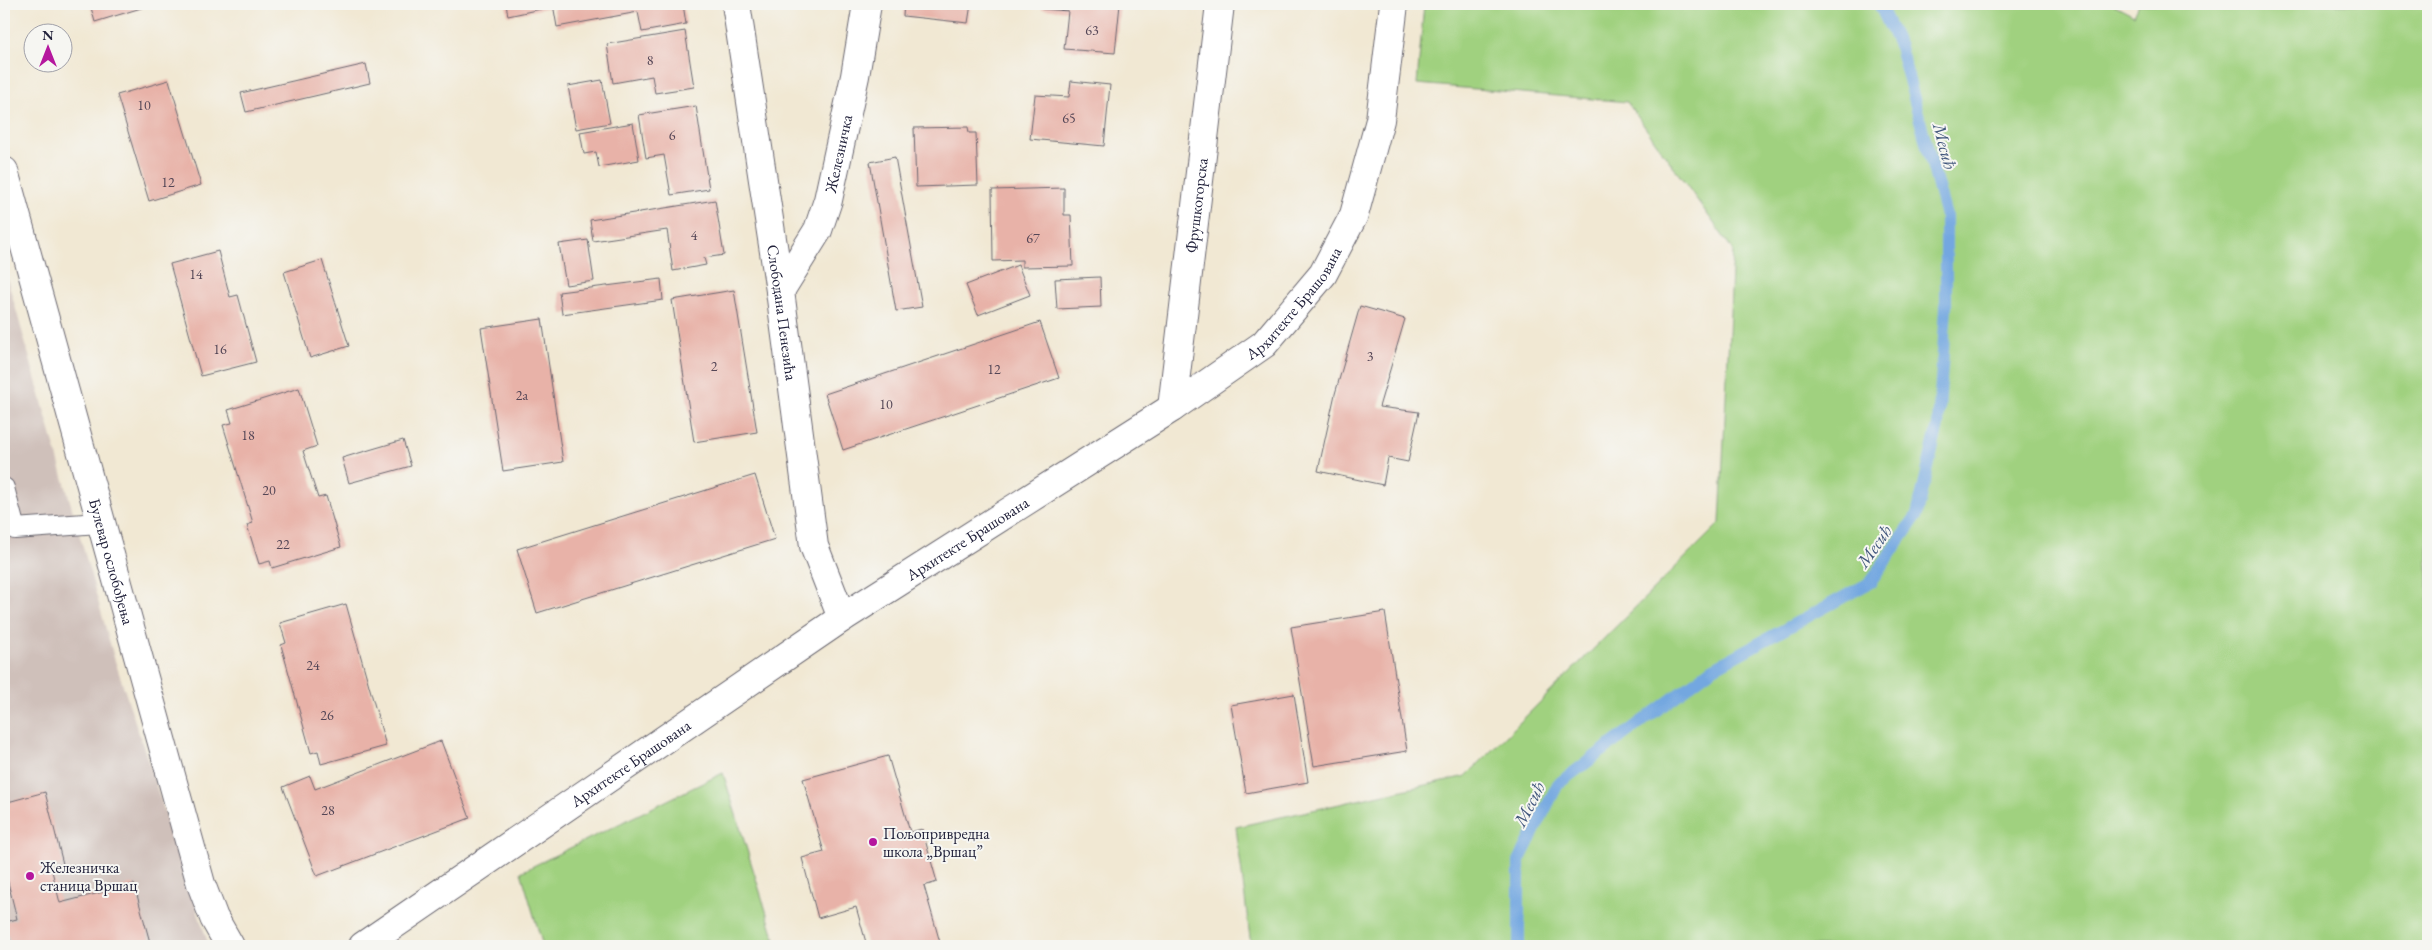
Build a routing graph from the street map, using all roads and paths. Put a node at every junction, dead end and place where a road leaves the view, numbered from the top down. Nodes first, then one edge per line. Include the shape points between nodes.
1 (736, 4) edge
2 (867, 4) edge
3 (1220, 4) edge
4 (1394, 4) edge
5 (4, 171) edge
6 (780, 291) junction
7 (1172, 408) junction
8 (4, 488) edge
9 (99, 523) junction
10 (842, 618) junction
11 (230, 946) edge
12 (363, 946) edge

1 - 6 street, Слободана Пенезића
2 - 6 street, Железничка via 828,200 818,230
3 - 7 street, Фрушкогорска
4 - 7 street, Архитекте Брашована via 1380,120 1354,215 1323,274 1264,344
5 - 9 street, Булевар ослобођења
6 - 10 street, Слободана Пенезића via 814,546
7 - 10 street, Архитекте Брашована
8 - 9 lane via 15,529
9 - 11 street, Булевар ослобођења via 201,884 214,918
10 - 12 street, Архитекте Брашована

